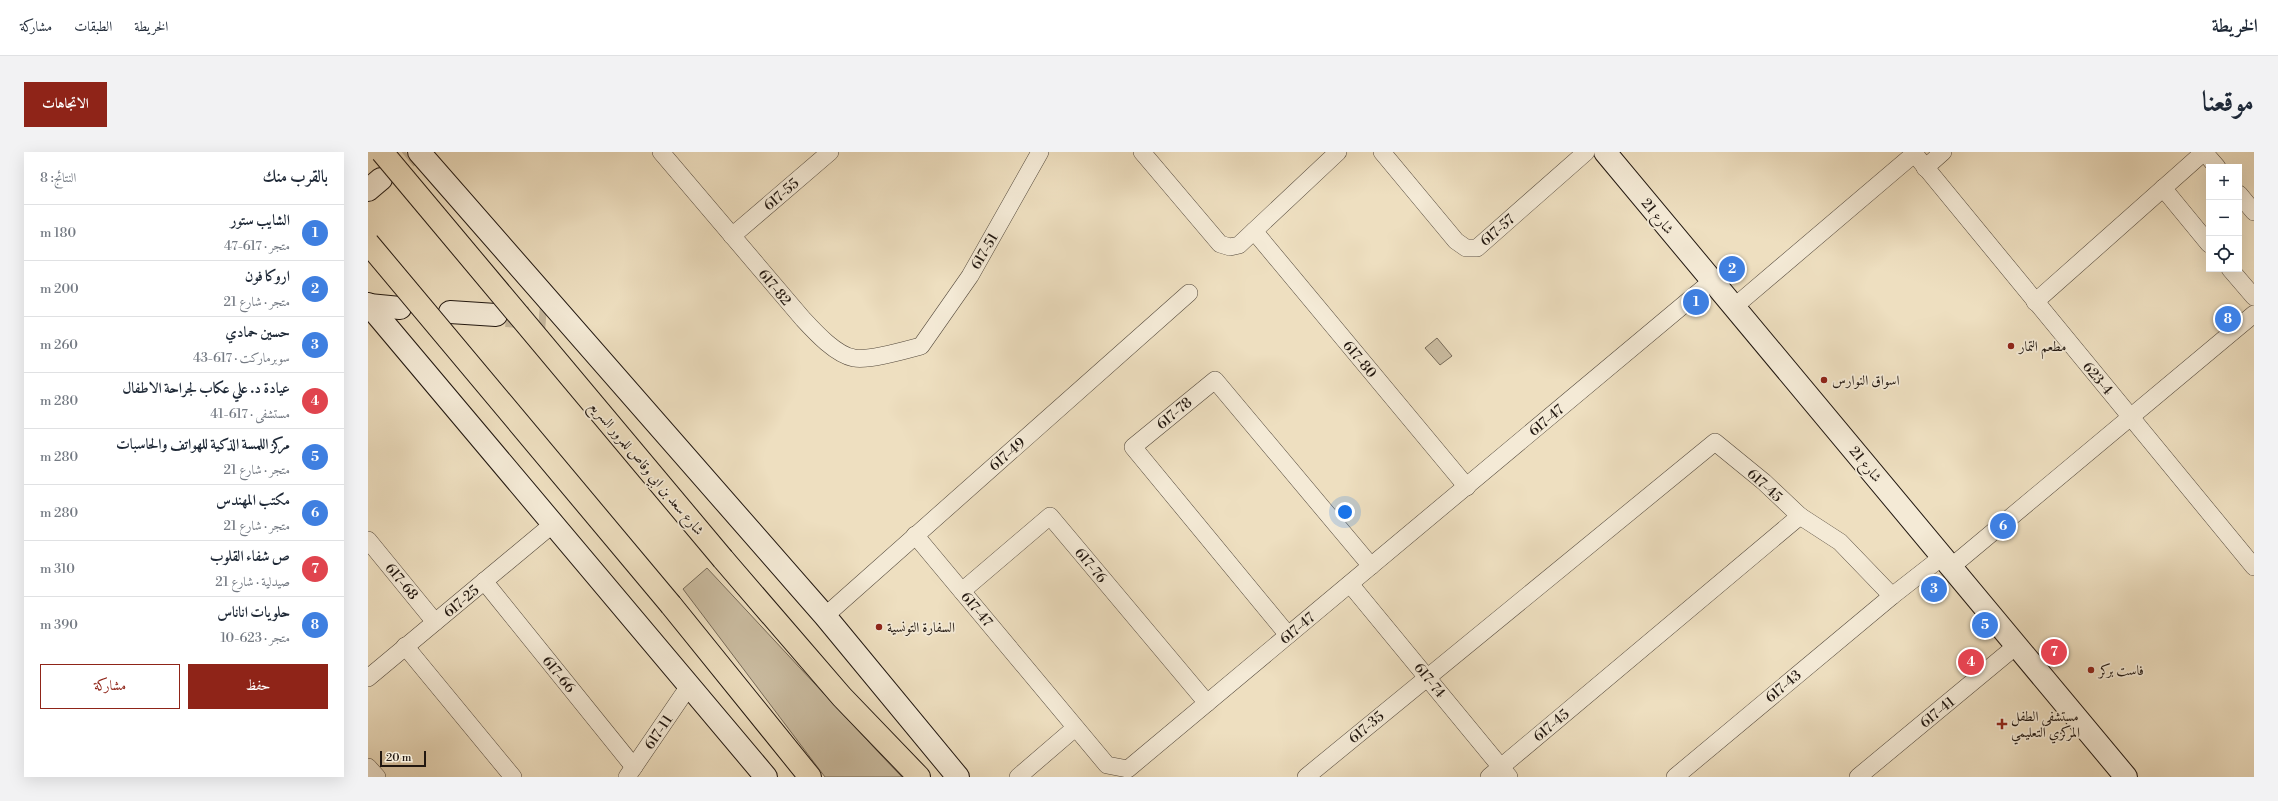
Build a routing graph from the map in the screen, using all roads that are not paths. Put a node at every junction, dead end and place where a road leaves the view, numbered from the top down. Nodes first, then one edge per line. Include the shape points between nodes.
1 (382, 152) edge
2 (661, 152) edge
3 (830, 152) edge
4 (1040, 152) edge
5 (1142, 152) edge
6 (1338, 152) edge
7 (1382, 152) edge
8 (1586, 152) edge
9 (1605, 152) edge
10 (1943, 152) edge
11 (2204, 152) edge
12 (414, 153) edge
13 (1913, 153) edge
14 (2214, 164) edge
15 (1925, 168) junction
16 (2163, 188) junction
17 (1254, 232) junction
18 (732, 236) junction
19 (2206, 240) edge
20 (368, 243) edge
21 (2233, 272) edge
22 (1712, 281) junction
23 (1189, 292) dead end
24 (2254, 297) edge
25 (2035, 302) junction
26 (369, 305) edge
27 (1734, 307) junction
28 (400, 308) dead end
29 (450, 312) dead end
30 (2254, 314) edge
31 (496, 315) tunnel mouth
32 (921, 346) joint
33 (2130, 418) junction
34 (1467, 487) junction
35 (1800, 516) junction
36 (553, 524) junction
37 (915, 535) junction
38 (368, 540) edge
39 (1947, 562) junction
40 (1371, 566) junction
41 (2254, 567) edge
42 (484, 581) junction
43 (1350, 584) junction
44 (962, 590) junction
45 (1892, 596) junction
46 (825, 616) junction
47 (435, 622) junction
48 (1288, 635) junction
49 (405, 646) junction
50 (2016, 646) junction
51 (369, 674) edge
52 (1427, 677) junction
53 (689, 686) junction
54 (1207, 703) junction
55 (1075, 728) junction
56 (368, 767) edge
57 (631, 772) edge
58 (1500, 774) edge
59 (376, 777) edge
60 (513, 777) edge
61 (766, 777) edge
62 (810, 777) edge
63 (919, 777) edge
64 (958, 777) edge
65 (1018, 777) edge
66 (1306, 777) edge
67 (1674, 777) edge
68 (1858, 777) edge
69 (2126, 777) edge

1 - 63 highway, شارع سعد بن ابي وقاص للمرور السريع, bridge via 723,559 842,697
2 - 18 street, 617-82
3 - 18 street, 617-55
4 - 32 street, 617-51 via 970,276
5 - 17 street via 1220,244 1230,247 1239,245
6 - 17 street
7 - 8 street, 617-57 via 1456,242 1466,248 1477,248
9 - 22 street, شارع 21
10 - 15 street
11 - 14 street
11 - 16 street
12 - 46 street via 556,320
13 - 15 street, 623-4
13 - 27 street
15 - 25 street, 623-4
16 - 19 street
16 - 25 street
17 - 34 street, 617-80
18 - 32 street, 617-82 via 828,345 854,358
20 - 62 highway, bridge via 671,605
21 - 24 street
22 - 27 street, شارع 21
22 - 34 street, 617-47
23 - 37 street, 617-49
25 - 33 street, 623-4
26 - 28 street
26 - 36 street
27 - 39 street, شارع 21
29 - 31 street
30 - 33 street, 617-43
33 - 39 street, 617-43
33 - 41 street, 623-4
34 - 40 street, 617-47
35 - 45 street via 1840,542
35 - 52 street, 617-45 via 1764,482 1715,442
35 - 58 street, 617-45
36 - 42 street, 617-25
36 - 53 street
37 - 44 street, 617-47
37 - 46 street, 617-49
38 - 47 street, 617-68
39 - 45 street, 617-43
39 - 50 street, شارع 21
40 - 43 street, 617-47
40 - 48 street, 617-78 via 1215,380 1133,447
42 - 47 street, 617-25
42 - 57 street, 617-66
43 - 48 street, 617-47
43 - 52 street, 617-74
44 - 54 street, 617-76 via 1050,516
44 - 55 street, 617-47
45 - 67 street, 617-43
46 - 64 street
47 - 49 street, 617-25
48 - 54 street, 617-47
49 - 51 street, 617-25
49 - 60 street
50 - 68 street, 617-41
50 - 69 street, شارع 21
52 - 58 street, 617-74
52 - 66 street, 617-35
53 - 57 street, 617-11
53 - 61 street
54 - 55 street, 617-47 via 1128,769 1107,765
55 - 65 street
56 - 59 street

